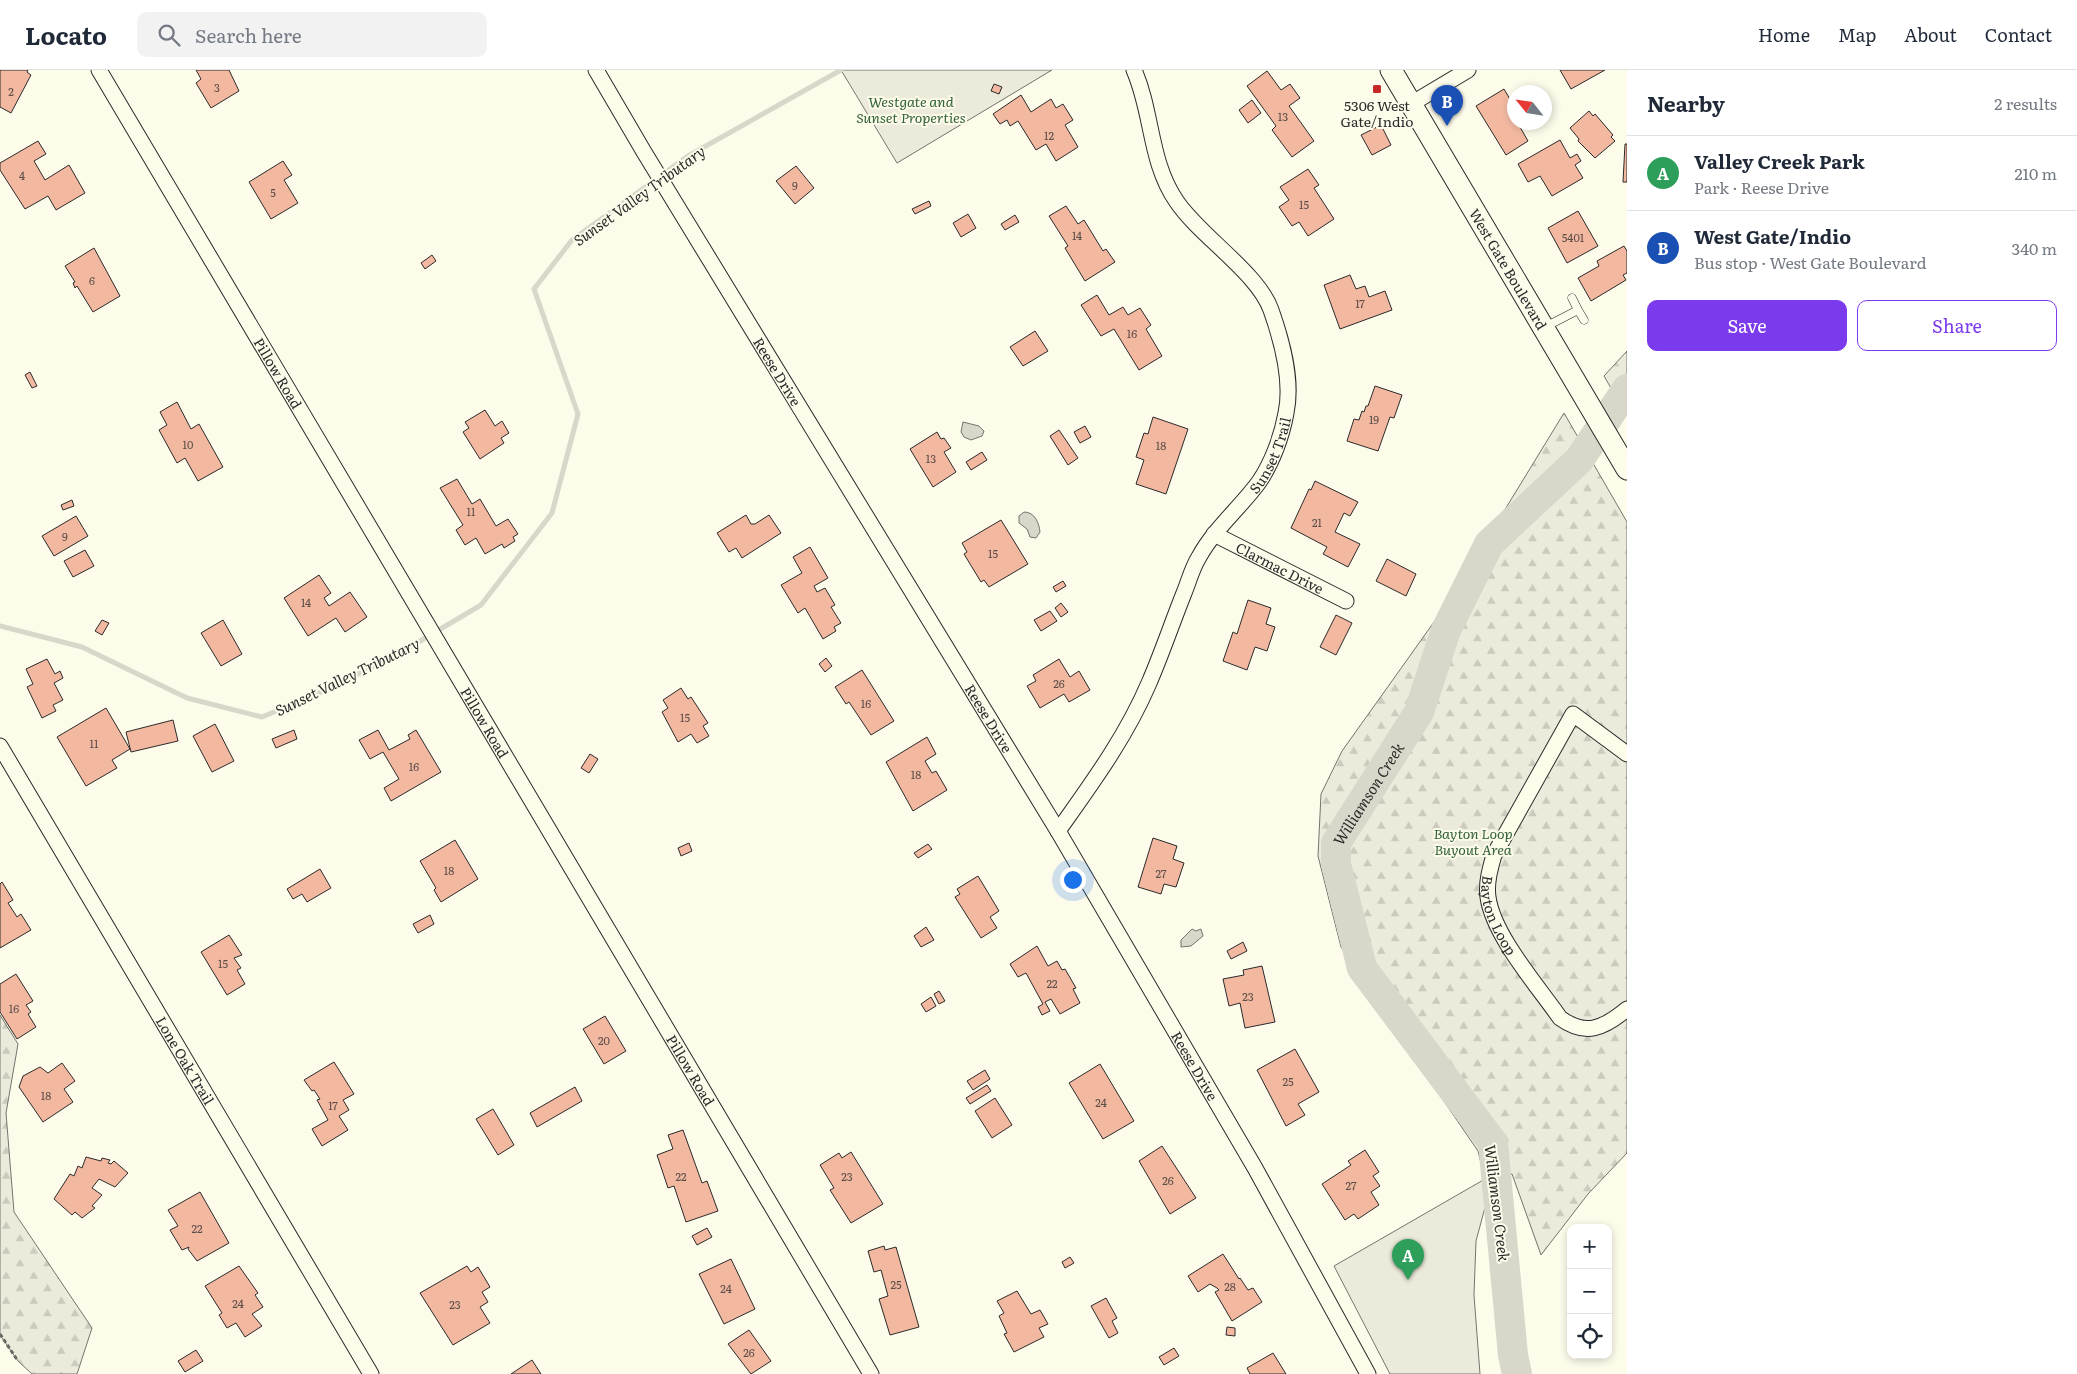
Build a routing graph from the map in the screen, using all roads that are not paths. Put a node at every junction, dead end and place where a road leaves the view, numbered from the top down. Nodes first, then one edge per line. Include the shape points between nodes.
1 (99, 70) edge
2 (596, 70) edge
3 (1134, 70) edge
4 (1391, 70) edge
5 (1468, 70) edge
6 (1411, 104) junction
7 (1572, 298) dead end
8 (1578, 310) junction
9 (1584, 320) dead end
10 (1544, 328) junction
11 (1627, 469) edge
12 (1214, 534) junction
13 (1346, 601) dead end
14 (0, 746) edge
15 (1627, 754) edge
16 (1058, 831) junction
17 (1627, 1009) edge
18 (372, 1374) edge
19 (871, 1374) edge
20 (1368, 1374) edge

1 - 19 street, Pillow Road
2 - 16 street, Reese Drive
3 - 12 street, Sunset Trail via 1140,82 1163,178 1177,203 1256,286 1270,308 1283,350 1287,411 1280,435 1259,482
4 - 6 main road, West Gate Boulevard
5 - 6 street
6 - 10 main road, West Gate Boulevard
7 - 8 lane
8 - 9 lane
8 - 10 lane
10 - 11 main road, West Gate Boulevard
12 - 13 street, Clarmac Drive
12 - 16 street, Sunset Trail via 1198,558 1150,682 1128,727
14 - 18 street, Lone Oak Trail
15 - 17 street, Bayton Loop via 1573,714 1494,855 1488,877 1488,896 1500,932 1560,1018 1570,1025 1595,1028 1610,1024
16 - 20 street, Reese Drive via 1255,1168

